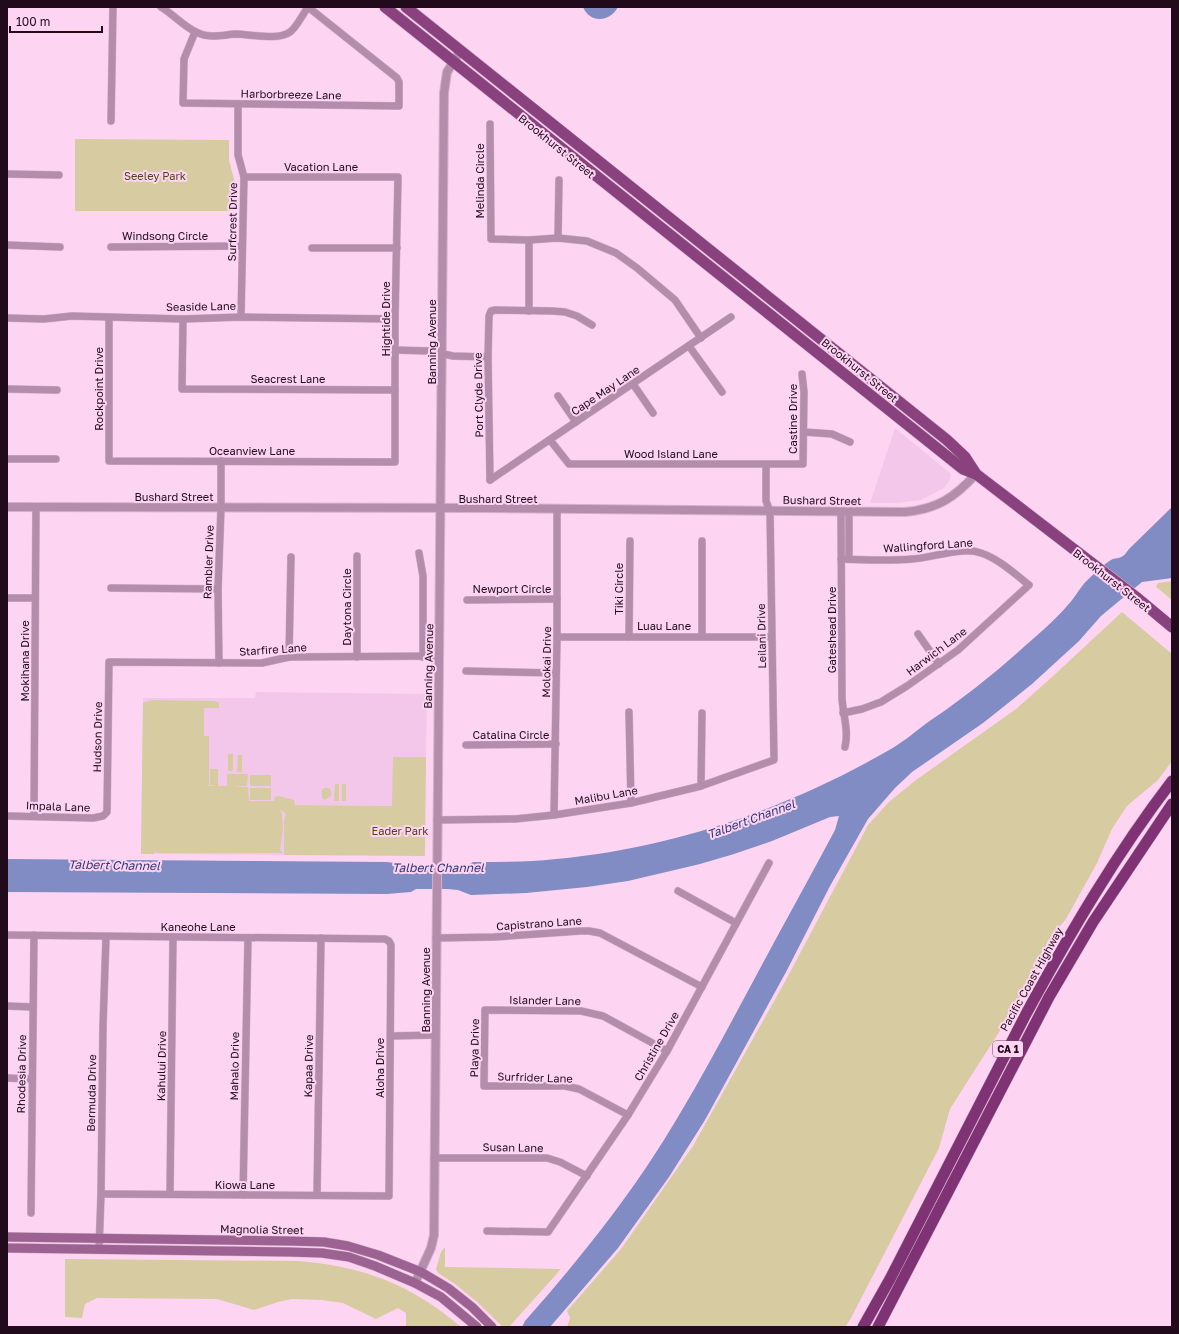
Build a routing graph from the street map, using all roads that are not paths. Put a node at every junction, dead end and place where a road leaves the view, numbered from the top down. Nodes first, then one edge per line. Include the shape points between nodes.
1 (113, 7) edge
2 (161, 7) edge
3 (308, 7) edge
4 (385, 7) edge
5 (394, 7) edge
6 (406, 7) edge
7 (425, 22) junction
8 (195, 32) junction
9 (461, 50) junction
10 (453, 62) junction
11 (238, 104) junction
12 (111, 121) dead end
13 (490, 124) dead end
14 (7, 174) edge
15 (59, 175) dead end
16 (244, 177) junction
17 (398, 177) joint
18 (560, 180) dead end
19 (558, 238) junction
20 (529, 240) junction
21 (7, 245) edge
22 (111, 246) dead end
23 (242, 246) junction
24 (60, 247) dead end
25 (312, 248) dead end
26 (397, 248) junction
27 (738, 272) junction
28 (730, 283) junction
29 (529, 311) junction
30 (109, 317) junction
31 (241, 317) junction
32 (730, 317) dead end
33 (7, 318) edge
34 (183, 319) junction
35 (395, 319) junction
36 (592, 325) dead end
37 (701, 338) junction
38 (689, 346) junction
39 (395, 350) junction
40 (442, 354) junction
41 (488, 357) junction
42 (802, 374) dead end
43 (633, 384) junction
44 (7, 389) edge
45 (57, 390) dead end
46 (395, 390) junction
47 (722, 392) dead end
48 (558, 396) dead end
49 (653, 413) dead end
50 (576, 422) junction
51 (804, 432) junction
52 (550, 440) junction
53 (850, 442) dead end
54 (7, 459) edge
55 (56, 460) dead end
56 (109, 461) joint
57 (221, 461) junction
58 (395, 462) joint
59 (803, 464) joint
60 (766, 465) junction
61 (976, 474) junction
62 (490, 480) joint
63 (7, 507) edge
64 (36, 507) junction
65 (221, 508) junction
66 (441, 508) junction
67 (557, 509) junction
68 (770, 511) junction
69 (845, 512) junction
70 (630, 541) dead end
71 (702, 541) dead end
72 (420, 553) dead end
73 (357, 556) dead end
74 (291, 557) dead end
75 (845, 559) junction
76 (1029, 585) joint
77 (111, 588) dead end
78 (218, 589) junction
79 (7, 598) edge
80 (35, 598) junction
81 (557, 599) junction
82 (467, 600) dead end
83 (1172, 627) edge
84 (918, 634) dead end
85 (702, 636) junction
86 (772, 636) junction
87 (557, 637) junction
88 (629, 637) junction
89 (439, 656) junction
90 (289, 657) junction
91 (357, 657) junction
92 (423, 657) junction
93 (109, 662) joint
94 (219, 663) junction
95 (939, 664) junction
96 (466, 672) dead end
97 (556, 673) junction
98 (629, 712) dead end
99 (702, 713) dead end
100 (843, 713) junction
101 (556, 744) junction
102 (466, 745) dead end
103 (845, 747) dead end
104 (774, 760) joint
105 (1172, 781) edge
106 (701, 786) junction
107 (631, 803) junction
108 (1172, 804) edge
109 (107, 812) joint
110 (554, 815) junction
111 (7, 816) edge
112 (34, 816) junction
113 (437, 820) junction
114 (769, 864) dead end
115 (678, 891) dead end
116 (736, 923) junction
117 (7, 935) edge
118 (34, 935) junction
119 (106, 937) junction
120 (173, 938) junction
121 (248, 938) junction
122 (321, 938) junction
123 (436, 938) junction
124 (389, 941) joint
125 (702, 987) junction
126 (7, 1006) edge
127 (33, 1007) junction
128 (486, 1010) joint
129 (436, 1035) junction
130 (391, 1036) junction
131 (667, 1051) junction
132 (7, 1078) edge
133 (32, 1079) junction
134 (484, 1086) joint
135 (628, 1115) junction
136 (434, 1158) junction
137 (587, 1176) junction
138 (101, 1194) junction
139 (170, 1194) junction
140 (243, 1195) junction
141 (317, 1195) junction
142 (389, 1196) joint
143 (31, 1213) dead end
144 (487, 1231) dead end
145 (7, 1237) edge
146 (99, 1238) junction
147 (7, 1248) edge
148 (99, 1250) junction
149 (421, 1272) junction
150 (415, 1283) junction
151 (477, 1327) edge
152 (492, 1327) edge
153 (863, 1327) edge
154 (878, 1327) edge

1 - 12 street
2 - 8 street
3 - 8 street via 291,32 283,36 212,36
3 - 11 street, Harborbreeze Lane via 397,78 399,106
4 - 10 main road, Brookhurst Street
5 - 7 main road via 409,20
6 - 7 main road, Brookhurst Street
7 - 9 main road, Brookhurst Street
8 - 11 street, Harborbreeze Lane via 184,59 183,103
9 - 10 street, Banning Avenue
9 - 27 main road, Brookhurst Street
10 - 28 main road, Brookhurst Street
10 - 40 street, Banning Avenue via 447,72 444,93
11 - 16 street, Surfcrest Drive via 238,155
13 - 20 street, Melinda Circle via 491,239
14 - 15 street
16 - 17 street, Vacation Lane
16 - 23 street, Surfcrest Drive
17 - 26 street, Hightide Drive
18 - 19 street
19 - 20 street
19 - 37 street via 587,241 616,253 675,300
20 - 29 street
21 - 24 street
22 - 23 street, Windsong Circle
23 - 31 street, Surfcrest Drive
25 - 26 street
26 - 35 street, Hightide Drive
27 - 28 main road
27 - 61 main road, Brookhurst Street via 947,440 965,456
28 - 61 main road, Brookhurst Street via 963,469
29 - 36 street via 565,312
29 - 41 street, Port Clyde Drive via 491,311
30 - 33 street, Seaside Lane
30 - 34 street, Seaside Lane
30 - 56 street, Rockpoint Drive
31 - 34 street, Seaside Lane
31 - 35 street, Seaside Lane
32 - 37 street, Cape May Lane
34 - 46 street, Seacrest Lane via 182,389
35 - 39 street, Hightide Drive
37 - 38 street, Cape May Lane
38 - 43 street, Cape May Lane
38 - 47 street
39 - 40 street
39 - 46 street, Hightide Drive
40 - 41 street
40 - 66 street, Banning Avenue
41 - 62 street, Port Clyde Drive
42 - 51 street, Castine Drive
43 - 49 street
43 - 50 street, Cape May Lane
44 - 45 street
46 - 58 street, Hightide Drive
48 - 50 street
50 - 52 street, Cape May Lane
51 - 53 street via 832,434
51 - 59 street, Castine Drive
52 - 60 street, Wood Island Lane via 569,464
52 - 62 street, Cape May Lane
54 - 55 street
56 - 57 street, Oceanview Lane
57 - 58 street, Oceanview Lane
57 - 65 street, Rambler Drive
59 - 60 street, Wood Island Lane
60 - 68 street, Leilani Drive via 766,501
61 - 69 street, Bushard Street via 963,488 945,501 919,511
61 - 83 main road, Brookhurst Street
63 - 64 street, Bushard Street
64 - 65 street, Bushard Street
64 - 80 street, Mokihana Drive
65 - 66 street, Bushard Street
65 - 78 street, Rambler Drive
66 - 67 street, Bushard Street
66 - 89 street, Banning Avenue
67 - 68 street, Bushard Street
67 - 81 street, Molokai Drive
68 - 69 street, Bushard Street
68 - 86 street, Leilani Drive
69 - 75 street, Gateshead Drive
70 - 88 street, Tiki Circle
71 - 85 street
72 - 92 street, Banning Avenue via 423,576
73 - 91 street, Daytona Circle
74 - 90 street
75 - 76 street, Wallingford Lane via 911,559 956,552 981,553 1005,566
75 - 100 street, Gateshead Drive
76 - 95 street, Harwich Lane via 981,630
77 - 78 street
78 - 94 street, Rambler Drive
79 - 80 street
80 - 112 street, Mokihana Drive
81 - 82 street, Newport Circle
81 - 87 street, Molokai Drive
84 - 95 street
85 - 86 street, Luau Lane
85 - 88 street, Luau Lane
86 - 104 street, Leilani Drive
87 - 88 street, Luau Lane
87 - 97 street, Molokai Drive
89 - 92 street, Starfire Lane
89 - 113 street, Banning Avenue
90 - 91 street, Starfire Lane
90 - 94 street, Starfire Lane via 262,663
91 - 92 street, Starfire Lane
93 - 94 street, Starfire Lane
93 - 109 street, Hudson Drive
95 - 100 street, Harwich Lane via 881,702
96 - 97 street
97 - 101 street, Molokai Drive
98 - 107 street
99 - 106 street
100 - 103 street, Gateshead Drive via 848,736
101 - 102 street, Catalina Circle
101 - 110 street, Molokai Drive
104 - 106 street, Malibu Lane
105 - 153 highway, Pacific Coast Highway / CA 1 via 1121,852 1048,973 894,1272
106 - 107 street, Malibu Lane
107 - 110 street, Malibu Lane
108 - 154 highway, CA 1 via 1093,922 1057,984
109 - 112 street, Impala Lane via 103,816 93,818
110 - 113 street, Malibu Lane via 515,819
111 - 112 street, Impala Lane
113 - 123 street, Banning Avenue
114 - 116 street, Christine Drive
115 - 116 street
116 - 125 street, Christine Drive
117 - 118 street, Kaneohe Lane
118 - 119 street, Kaneohe Lane
118 - 127 street, Rhodesia Drive
119 - 120 street, Kaneohe Lane
119 - 138 street, Bermuda Drive
120 - 121 street, Kaneohe Lane
120 - 139 street, Kahului Drive
121 - 122 street, Kaneohe Lane
121 - 140 street, Mahalo Drive
122 - 124 street, Kaneohe Lane
122 - 141 street, Kapaa Drive
123 - 125 street, Capistrano Lane via 494,938 594,931
123 - 129 street, Banning Avenue
124 - 130 street, Aloha Drive
125 - 131 street, Christine Drive
126 - 127 street
127 - 133 street, Rhodesia Drive
128 - 131 street, Islander Lane via 581,1011 603,1016
128 - 134 street, Playa Drive
129 - 130 street
129 - 136 street, Banning Avenue
130 - 142 street, Aloha Drive
131 - 135 street, Christine Drive
132 - 133 street
133 - 143 street, Rhodesia Drive
134 - 135 street, Surfrider Lane via 565,1086 579,1089
135 - 137 street, Christine Drive
136 - 137 street, Susan Lane via 547,1158
136 - 149 street, Banning Avenue via 434,1234
137 - 144 street, Christine Drive via 548,1232
138 - 139 street, Kiowa Lane
138 - 146 street, Bermuda Drive
139 - 140 street, Kiowa Lane
140 - 141 street, Kiowa Lane
141 - 142 street, Kiowa Lane
145 - 146 main road, Magnolia Street
146 - 148 street, Bermuda Drive
146 - 149 main road, Magnolia Street via 324,1242 378,1255
147 - 148 main road, Magnolia Street
148 - 150 main road, Magnolia Street via 322,1253 349,1257
149 - 150 street, Banning Avenue
149 - 152 main road, Magnolia Street via 454,1293
150 - 151 main road, Magnolia Street via 441,1297

